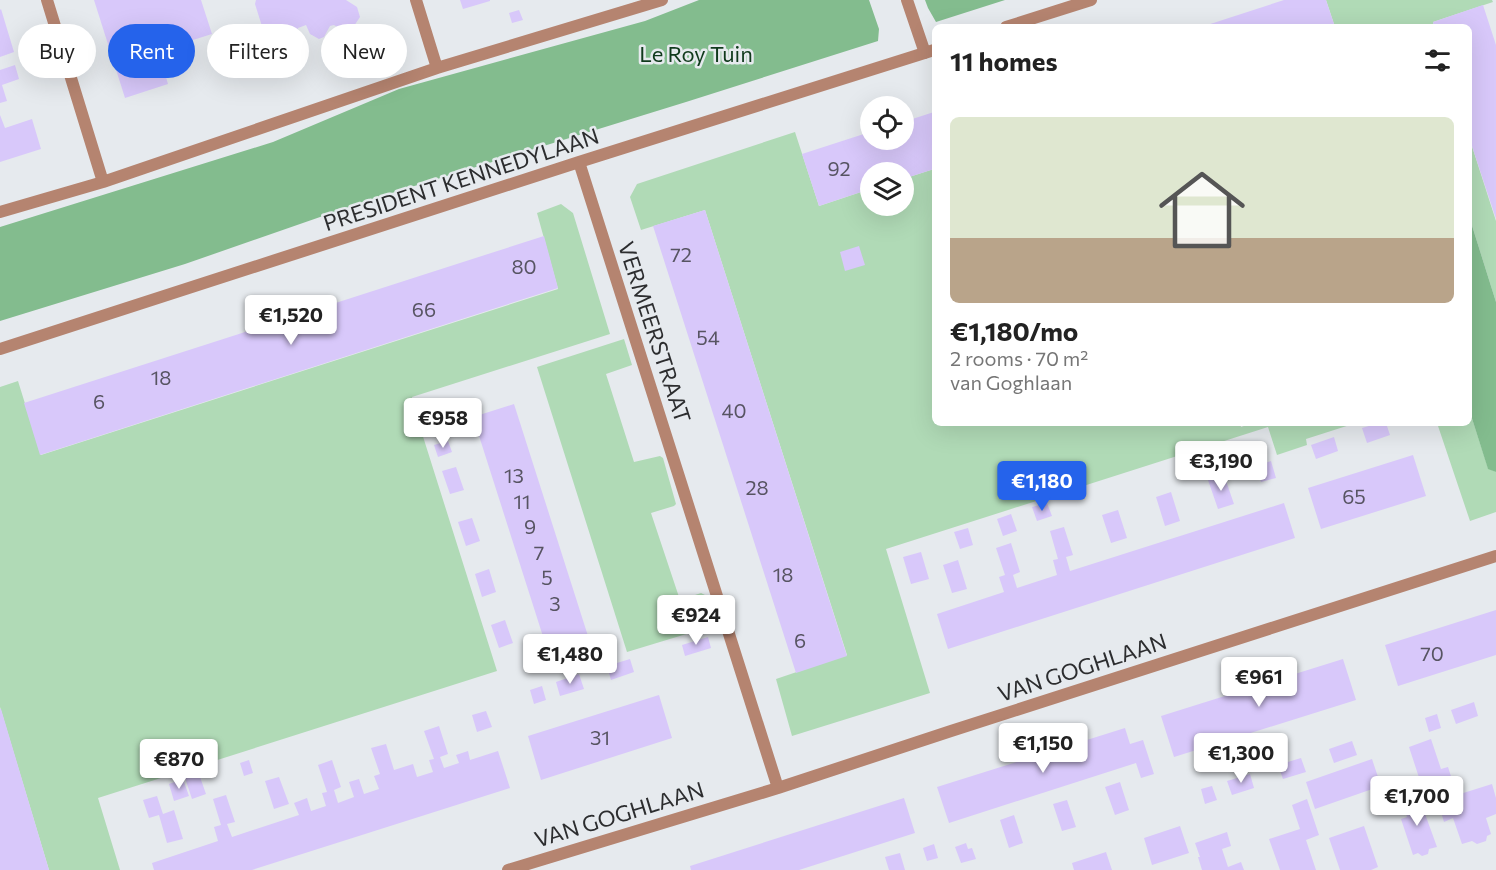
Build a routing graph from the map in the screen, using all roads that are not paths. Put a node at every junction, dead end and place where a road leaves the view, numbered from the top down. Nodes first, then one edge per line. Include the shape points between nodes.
1 (47, 0) edge
2 (416, 0) edge
3 (662, 0) edge
4 (907, 0) edge
5 (1092, 0) edge
6 (1016, 24) edge
7 (930, 51) edge
8 (437, 68) junction
9 (579, 162) junction
10 (103, 182) junction
11 (0, 212) edge
12 (0, 349) edge
13 (1496, 556) edge
14 (778, 788) junction
15 (508, 870) edge

1 - 10 street
2 - 8 street
3 - 8 street
4 - 7 street
5 - 6 street
7 - 9 street, PRESIDENT KENNEDYLAAN
8 - 10 street
9 - 12 street, PRESIDENT KENNEDYLAAN
9 - 14 street, VERMEERSTRAAT
10 - 11 street
13 - 14 street, VAN GOGHLAAN
14 - 15 street, VAN GOGHLAAN

